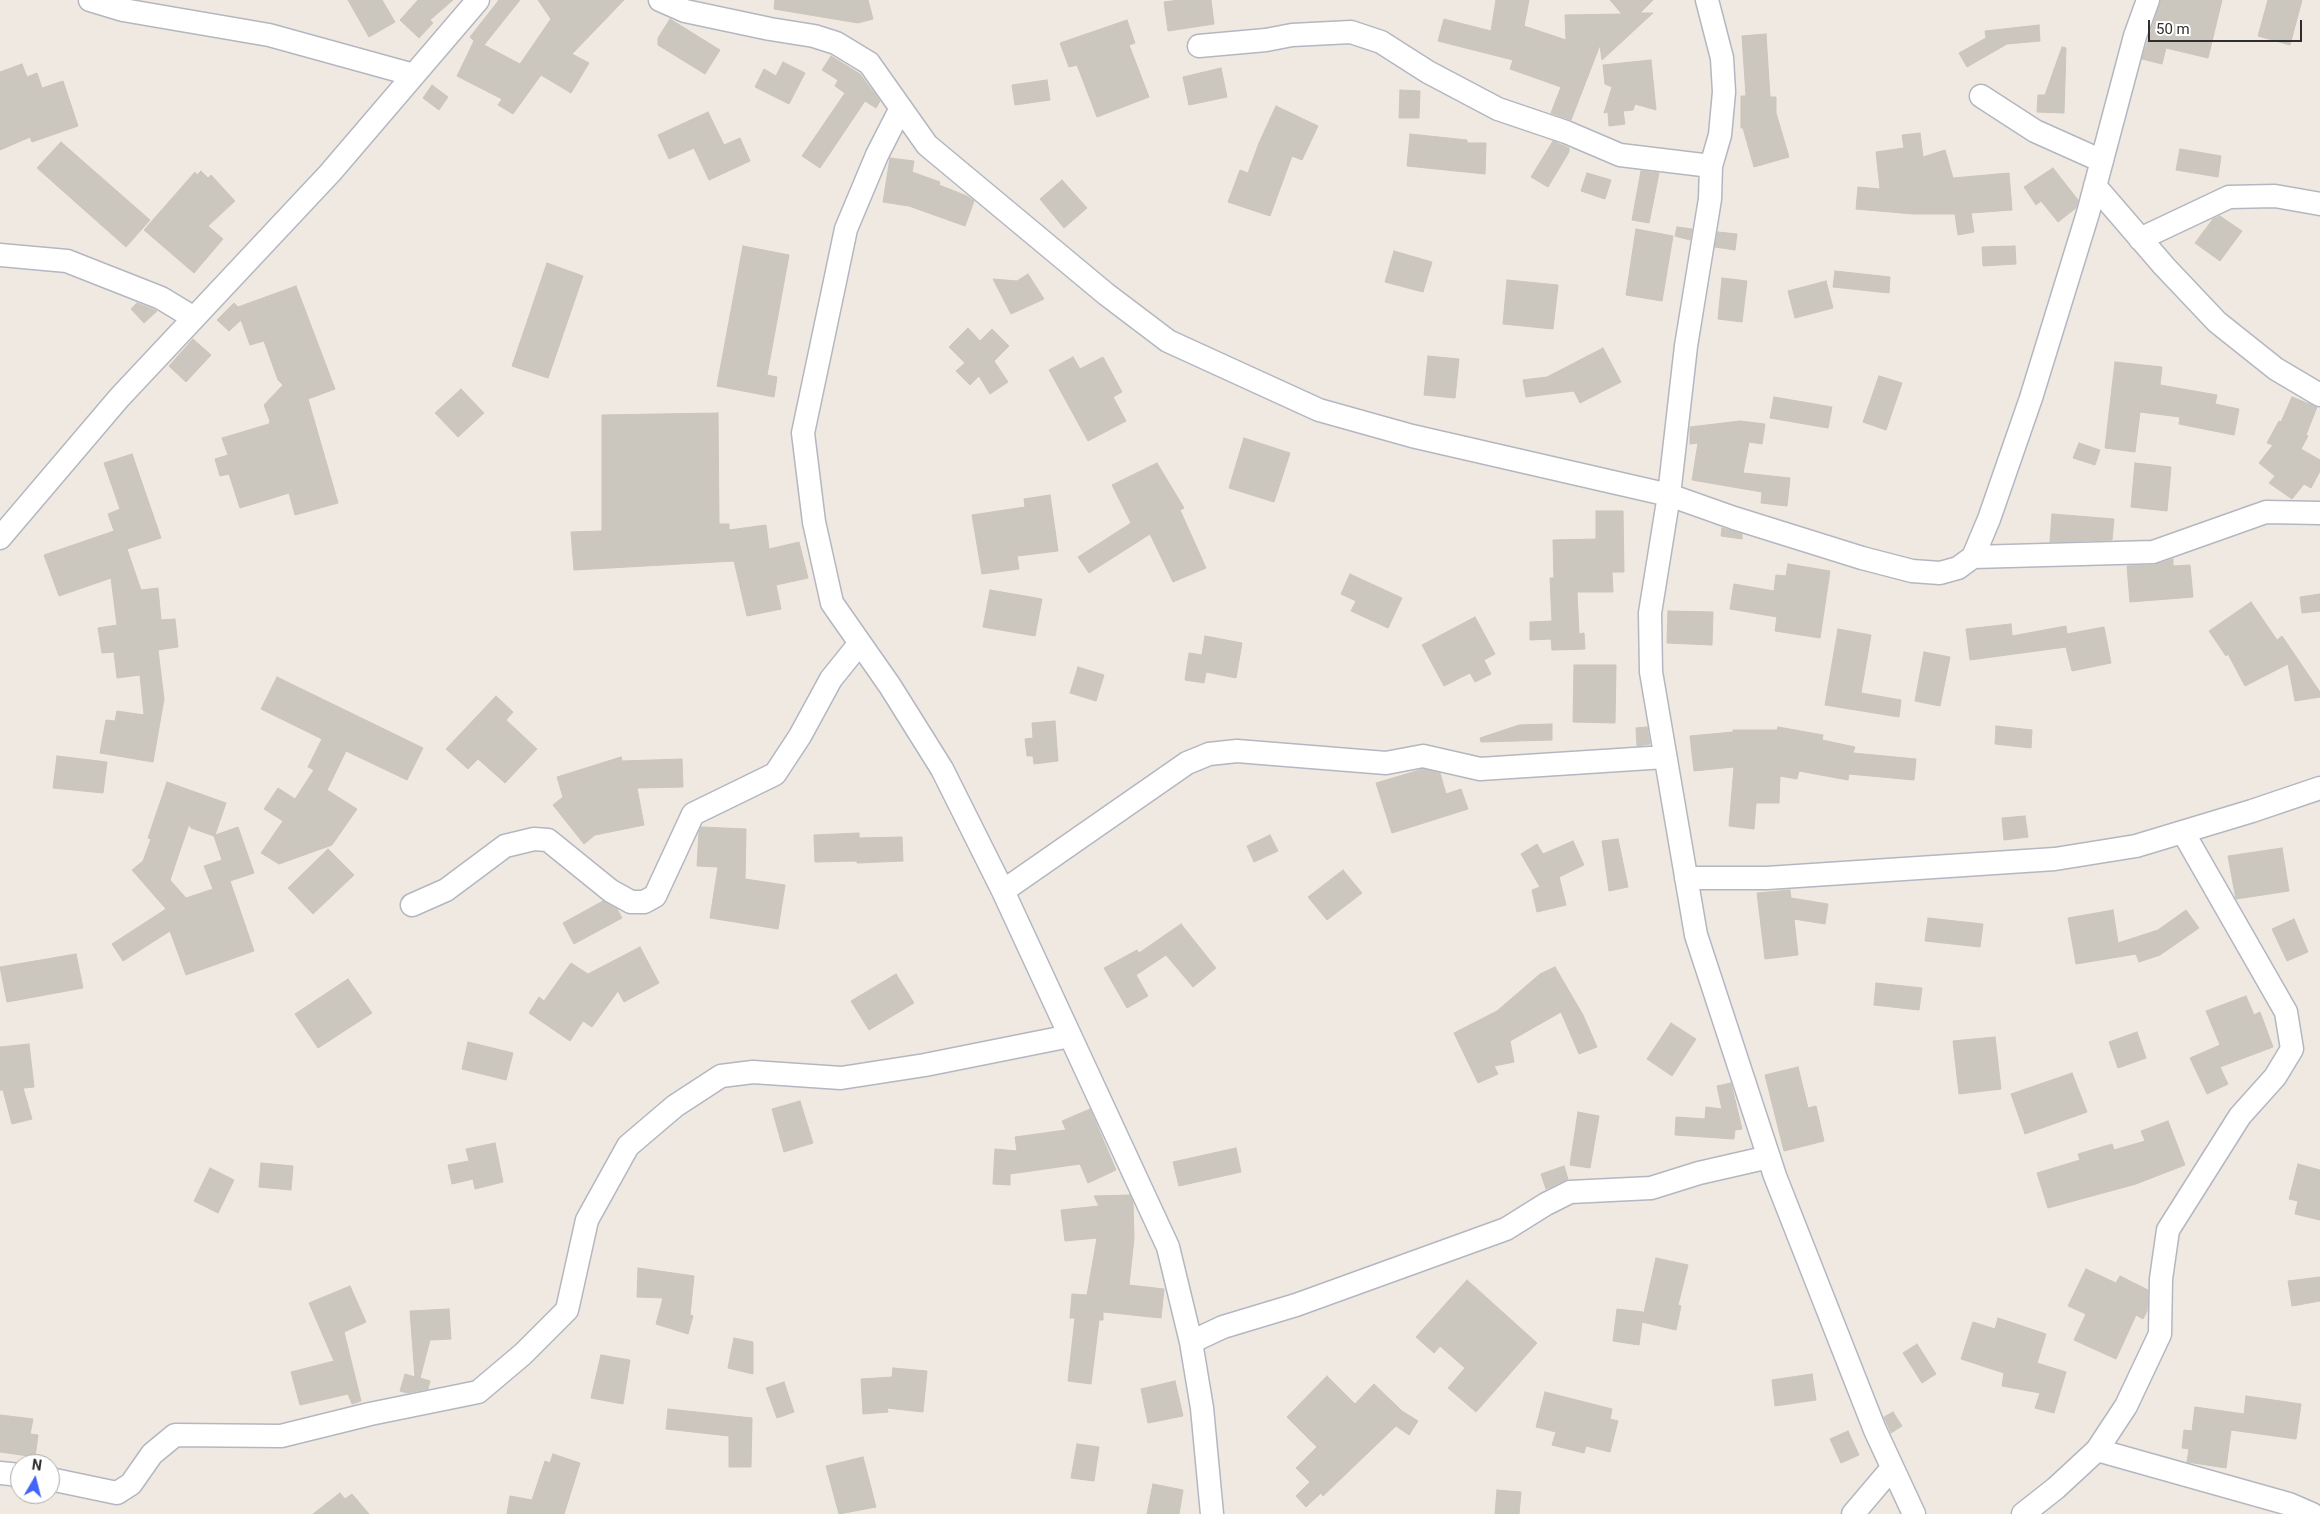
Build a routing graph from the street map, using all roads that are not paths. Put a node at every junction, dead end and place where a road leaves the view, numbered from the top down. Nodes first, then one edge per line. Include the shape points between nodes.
1 (90, 0) edge
2 (478, 0) edge
3 (660, 0) edge
4 (1707, 0) edge
5 (2148, 0) edge
6 (1199, 46) dead end
7 (414, 75) junction
8 (1981, 96) dead end
9 (901, 108) junction
10 (2102, 161) junction
11 (1711, 166) junction
12 (2095, 186) junction
13 (2320, 204) edge
14 (2140, 239) junction
15 (0, 255) edge
16 (194, 318) junction
17 (2320, 396) edge
18 (1669, 495) junction
19 (2320, 513) edge
20 (0, 538) edge
21 (1973, 557) junction
22 (860, 643) junction
23 (1665, 757) junction
24 (2320, 788) edge
25 (2183, 832) junction
26 (1686, 878) junction
27 (1003, 891) junction
28 (412, 906) dead end
29 (1070, 1036) junction
30 (1769, 1157) junction
31 (1191, 1342) junction
32 (2097, 1450) junction
33 (1892, 1468) junction
34 (60, 1482) edge
35 (1212, 1514) edge
36 (1854, 1514) edge
37 (1914, 1514) edge
38 (2023, 1514) edge
39 (2312, 1514) edge

1 - 7 street via 123,10 269,36
2 - 7 street
3 - 9 street via 685,11 836,43 869,63
4 - 11 street via 1722,58 1724,92 1720,135
5 - 10 street via 2135,36
6 - 11 street via 1351,32 1381,42 1428,72 1498,109 1620,155
7 - 16 street via 330,172
8 - 10 street via 2035,131
9 - 18 street via 927,145 940,157 1071,266 1168,341 1319,410 1412,436
9 - 22 street via 846,229 803,433 814,522 832,602
10 - 12 street
11 - 18 street via 1710,199 1686,346
12 - 14 street
12 - 21 street via 2031,398
13 - 14 street via 2275,196 2229,196
14 - 17 street via 2217,322 2276,369
15 - 16 street via 67,261 161,298
16 - 20 street via 119,398
18 - 21 street via 1734,518 1912,571 1940,573 1958,568
18 - 23 street via 1650,613 1651,672
19 - 21 street via 2266,512 2153,552
22 - 27 street via 942,769
22 - 28 street via 831,679 775,774 693,814 656,896 644,902 631,902 611,891 548,840 534,839 505,846 446,890
23 - 26 street
23 - 27 street via 1480,769 1423,756 1386,764 1237,751 1209,754 1187,763
24 - 25 street
25 - 26 street via 2136,846 2055,859 1767,878
25 - 32 street via 2286,1012 2292,1049 2275,1077 2240,1116 2168,1230 2160,1334 2126,1406
26 - 30 street via 1696,934
27 - 29 street
29 - 31 street via 1168,1247
29 - 34 street via 841,1078 753,1072 721,1076 676,1106 628,1146 586,1220 567,1310 523,1354 478,1392 282,1436 175,1435 152,1454 131,1484 118,1492
30 - 31 street via 1651,1188 1570,1192 1506,1228 1296,1305 1223,1327
30 - 33 street via 1818,1289
31 - 35 street via 1202,1408
32 - 38 street
32 - 39 street via 2289,1504
33 - 36 street
33 - 37 street

